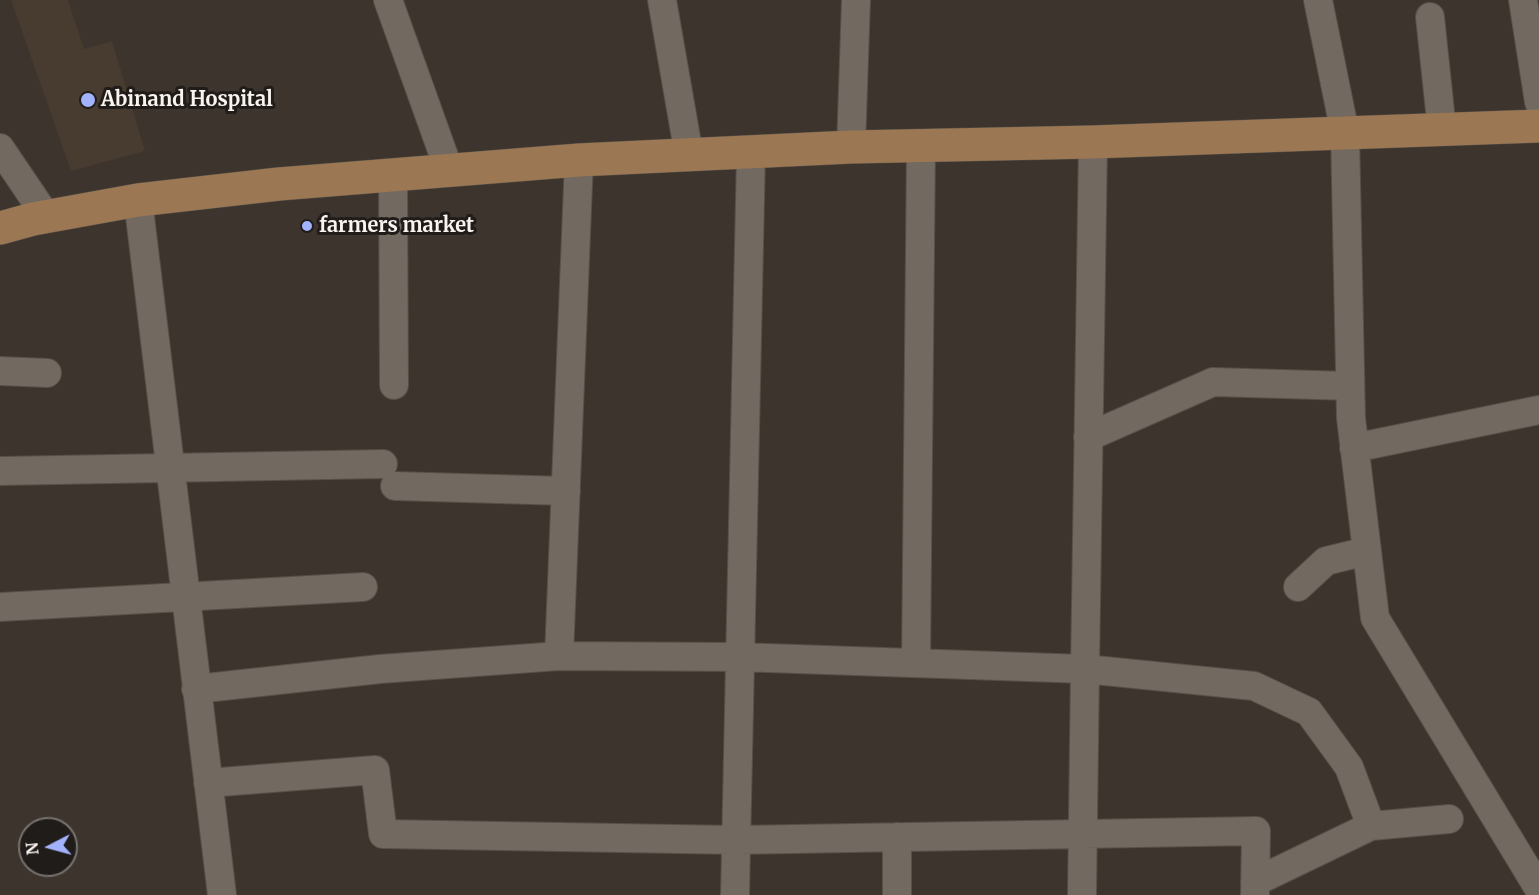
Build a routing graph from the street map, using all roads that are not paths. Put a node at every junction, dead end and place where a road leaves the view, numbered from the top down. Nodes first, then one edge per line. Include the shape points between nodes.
1 (388, 0) edge
2 (662, 0) edge
3 (856, 0) edge
4 (1318, 0) edge
5 (1523, 0) edge
6 (1430, 17) dead end
7 (1539, 102) edge
8 (1539, 126) edge
9 (1442, 130) junction
10 (1345, 133) junction
11 (1093, 142) junction
12 (921, 146) junction
13 (851, 147) junction
14 (0, 148) edge
15 (752, 153) junction
16 (689, 155) junction
17 (579, 160) junction
18 (449, 170) junction
19 (393, 174) junction
20 (138, 200) junction
21 (46, 216) junction
22 (0, 228) edge
23 (0, 371) edge
24 (47, 373) dead end
25 (394, 385) dead end
26 (1350, 386) junction
27 (1539, 410) edge
28 (1088, 437) junction
29 (1354, 448) junction
30 (170, 468) junction
31 (1, 471) edge
32 (566, 491) junction
33 (1367, 551) junction
34 (363, 587) dead end
35 (1298, 587) dead end
36 (185, 599) junction
37 (0, 607) edge
38 (559, 656) junction
39 (739, 657) junction
40 (916, 663) junction
41 (1085, 669) junction
42 (196, 689) junction
43 (207, 783) junction
44 (1449, 819) dead end
45 (1371, 826) junction
46 (1083, 833) junction
47 (897, 837) junction
48 (736, 840) junction
49 (1255, 888) edge
50 (1539, 889) edge
51 (222, 895) edge
52 (735, 895) edge
53 (897, 895) edge
54 (1082, 895) edge

1 - 18 street
2 - 16 street
3 - 13 street
4 - 10 street
5 - 7 street
6 - 9 street
8 - 9 main road
9 - 10 main road
10 - 11 main road
10 - 26 street
11 - 12 main road
11 - 28 street
12 - 13 main road
12 - 40 street
13 - 15 main road
14 - 21 street
15 - 16 main road
15 - 39 street
16 - 17 main road
17 - 18 main road
17 - 32 street
18 - 19 main road
19 - 20 main road
19 - 25 street
20 - 21 main road
20 - 30 street
21 - 22 main road
23 - 24 street
26 - 28 street via 1213,382
26 - 29 street
27 - 29 street
28 - 41 street
29 - 33 street
30 - 31 street
30 - 32 street via 389,475
30 - 36 street
32 - 38 street
33 - 35 street via 1326,561
33 - 50 street via 1375,618
34 - 36 street
36 - 37 street
36 - 42 street
38 - 39 street
38 - 42 street via 380,669
39 - 40 street
39 - 48 street
40 - 41 street
41 - 45 street via 1254,686 1309,712 1349,767
41 - 46 street
42 - 43 street
43 - 48 street via 375,770 382,834
43 - 51 street
44 - 45 street
45 - 49 street
46 - 47 street
46 - 49 street via 1256,831
46 - 54 street
47 - 48 street
47 - 53 street
48 - 52 street

